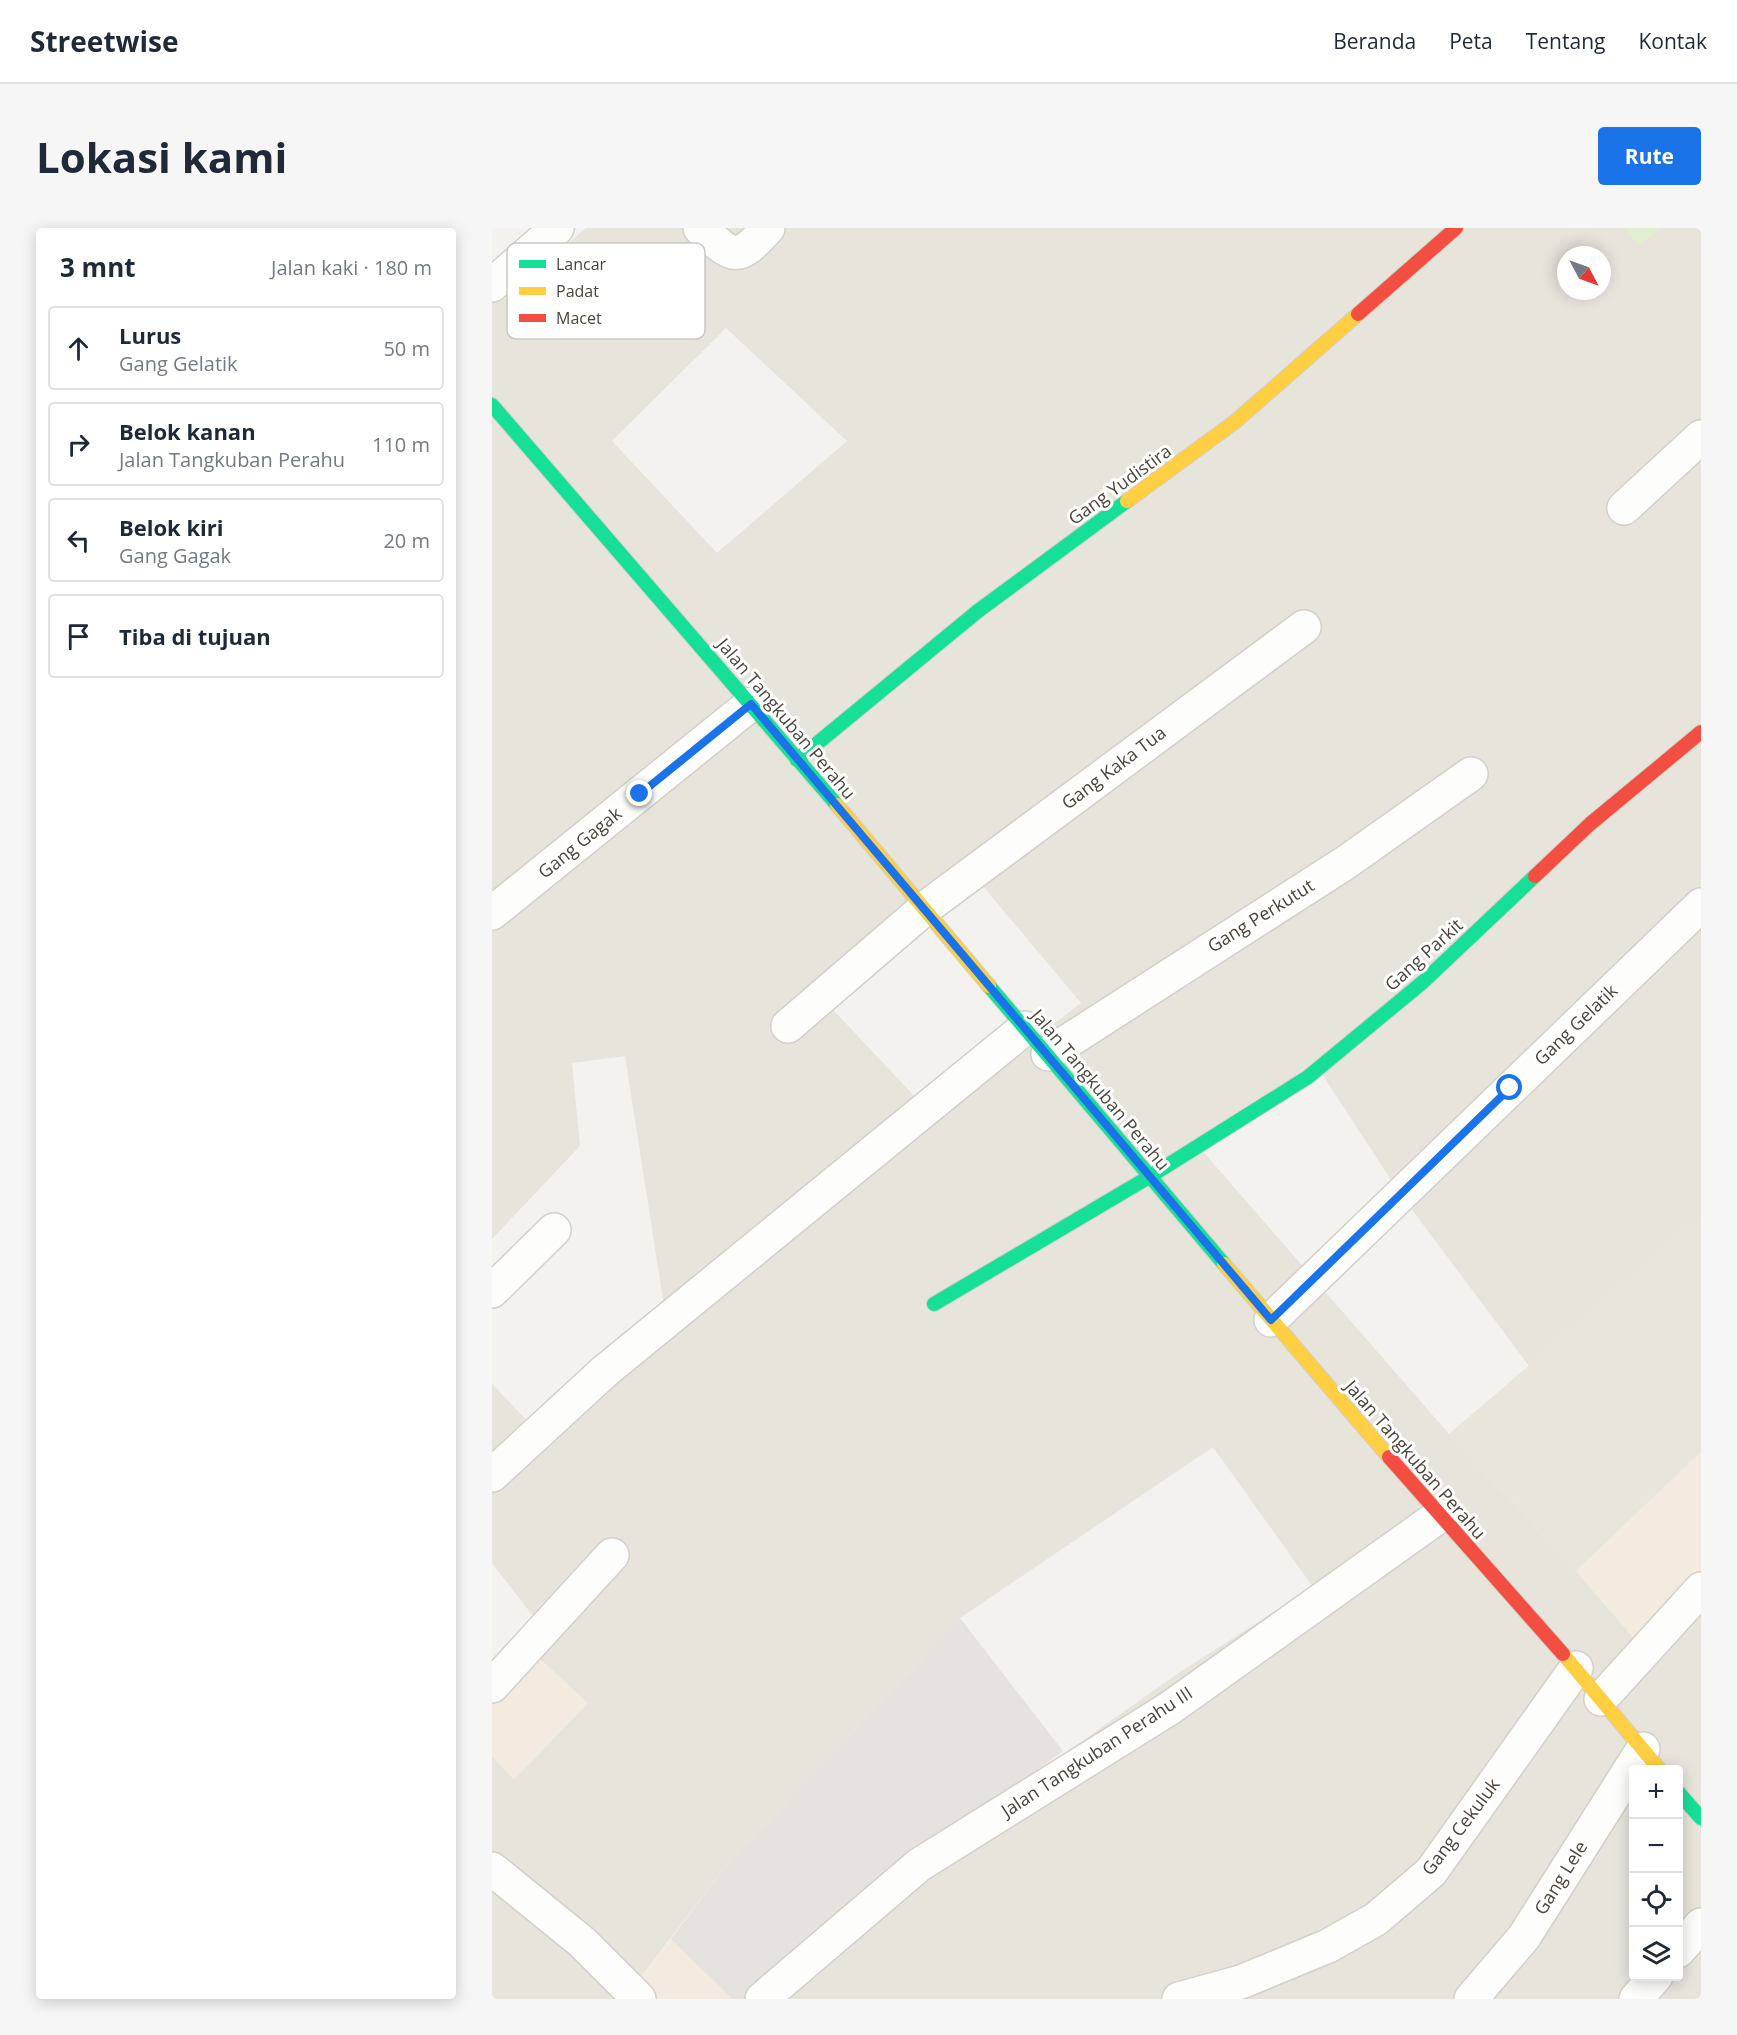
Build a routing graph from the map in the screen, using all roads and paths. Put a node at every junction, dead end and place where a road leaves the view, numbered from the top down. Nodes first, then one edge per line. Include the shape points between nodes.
1 (556, 228) edge
2 (700, 228) edge
3 (768, 228) edge
4 (1455, 228) edge
5 (539, 243) edge
6 (507, 272) edge
7 (492, 285) edge
8 (492, 405) edge
9 (1701, 437) edge
10 (1624, 508) dead end
11 (1304, 627) dead end
12 (751, 704) junction
13 (1701, 732) edge
14 (797, 760) junction
15 (1472, 774) dead end
16 (1701, 905) edge
17 (924, 909) junction
18 (492, 913) edge
19 (788, 1026) dead end
20 (1025, 1028) junction
21 (1048, 1054) junction
22 (1149, 1177) junction
23 (554, 1230) dead end
24 (492, 1291) edge
25 (934, 1304) dead end
26 (1271, 1320) junction
27 (492, 1474) edge
28 (1439, 1516) junction
29 (612, 1555) dead end
30 (1701, 1589) edge
31 (1575, 1668) junction
32 (492, 1686) edge
33 (1601, 1700) junction
34 (1651, 1760) edge
35 (1683, 1798) edge
36 (1701, 1818) edge
37 (492, 1869) edge
38 (1701, 1925) edge
39 (1683, 1945) edge
40 (1652, 1981) edge
41 (639, 1999) edge
42 (762, 1999) edge
43 (1179, 1999) edge
44 (1471, 1999) edge
45 (1636, 1999) edge

1 - 5 street
2 - 3 street via 725,250 737,254 749,249
4 - 14 street, Gang Yudistira via 1236,421 978,611
6 - 7 street
8 - 12 street, Jalan Tangkuban Perahu
9 - 10 street
11 - 17 street, Gang Kaka Tua
12 - 14 street, Jalan Tangkuban Perahu
12 - 18 street, Gang Gagak
13 - 22 street, Gang Parkit via 1590,824 1423,982 1308,1077
14 - 17 street, Jalan Tangkuban Perahu
15 - 21 street, Gang Perkutut via 1345,863
16 - 26 street, Gang Gelatik
17 - 19 street, Gang Kaka Tua
17 - 20 street, Jalan Tangkuban Perahu
20 - 21 street, Jalan Tangkuban Perahu
20 - 27 street via 605,1371
21 - 22 street, Jalan Tangkuban Perahu
22 - 25 street, Gang Parkit
22 - 26 street, Jalan Tangkuban Perahu
23 - 24 street
26 - 28 street, Jalan Tangkuban Perahu
28 - 31 street, Jalan Tangkuban Perahu
28 - 42 street, Jalan Tangkuban Perahu III via 1170,1708 919,1865
29 - 32 street
30 - 33 street
31 - 33 street, Jalan Tangkuban Perahu
31 - 43 street, Gang Cekuluk via 1431,1872 1376,1919 1328,1946 1241,1983
33 - 34 street, Jalan Tangkuban Perahu
34 - 44 street, Gang Lele via 1524,1937
35 - 36 street
37 - 41 street via 582,1942
38 - 39 street
40 - 45 street

